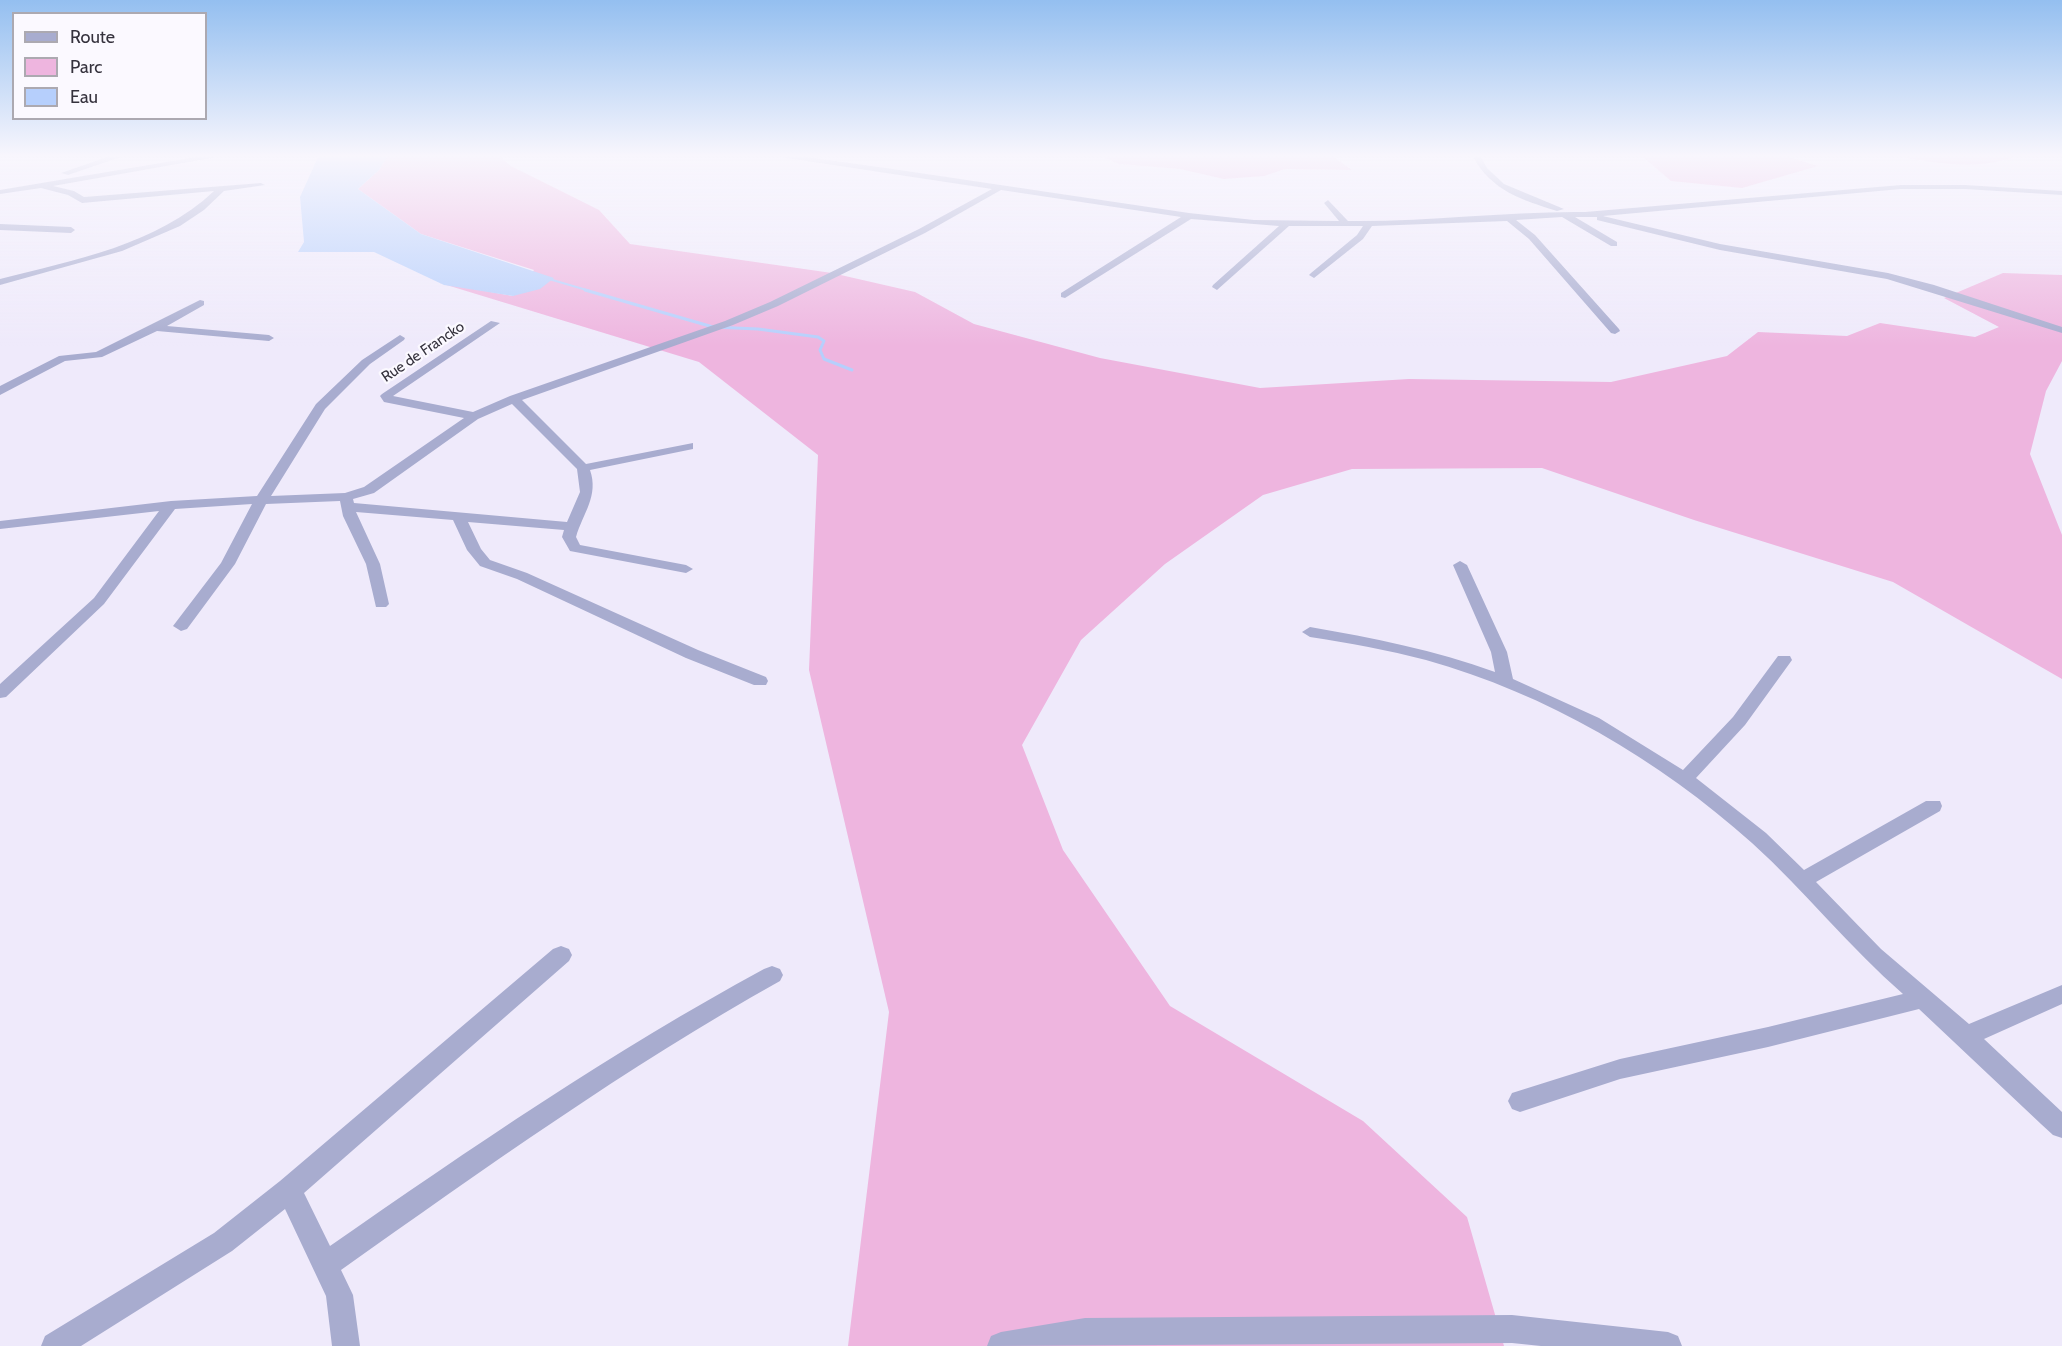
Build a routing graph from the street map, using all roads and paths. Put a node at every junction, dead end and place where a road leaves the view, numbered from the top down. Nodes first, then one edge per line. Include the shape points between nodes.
1 (185, 220) edge
2 (942, 220) edge
3 (1183, 220) edge
4 (1235, 220) edge
5 (1343, 220) edge
6 (1490, 220) edge
7 (1510, 220) edge
8 (1573, 220) edge
9 (1605, 220) edge
10 (1286, 224) junction
11 (1347, 225) junction
12 (1369, 225) junction
13 (0, 227) edge
14 (71, 230) dead end
15 (1614, 244) dead end
16 (1314, 275) dead end
17 (0, 282) edge
18 (1217, 287) dead end
19 (1065, 295) dead end
20 (200, 303) dead end
21 (495, 323) dead end
22 (155, 328) junction
23 (2062, 330) edge
24 (1615, 331) dead end
25 (269, 338) dead end
26 (400, 338) dead end
27 (0, 391) edge
28 (514, 399) junction
29 (474, 416) junction
30 (689, 446) dead end
31 (583, 468) junction
32 (261, 500) junction
33 (347, 502) junction
34 (171, 505) junction
35 (459, 518) junction
36 (0, 525) edge
37 (572, 528) junction
38 (1460, 565) dead end
39 (686, 569) dead end
40 (381, 604) dead end
41 (181, 626) dead end
42 (1310, 632) dead end
43 (1784, 660) dead end
44 (1505, 679) junction
45 (760, 681) dead end
46 (0, 693) edge
47 (1684, 780) junction
48 (1933, 806) dead end
49 (1802, 880) junction
50 (561, 955) dead end
51 (772, 975) dead end
52 (2062, 994) edge
53 (1921, 999) junction
54 (1966, 1036) junction
55 (1520, 1101) dead end
56 (2062, 1127) edge
57 (289, 1190) junction
58 (327, 1264) junction
59 (55, 1346) edge
60 (346, 1346) edge
61 (1001, 1346) edge
62 (1668, 1346) edge

1 - 17 street via 105,254
2 - 28 street via 729,323
3 - 19 street
4 - 10 street
5 - 11 street
6 - 12 street
7 - 24 street via 1532,237
8 - 15 street
9 - 23 street via 1720,247 1888,276
10 - 11 street
10 - 18 street
11 - 12 street
12 - 16 street
13 - 14 street
20 - 22 street
21 - 29 street, Rue de Francko via 386,396
22 - 25 street
22 - 27 street via 98,355 63,358
26 - 32 street via 366,362 320,407
28 - 29 street
28 - 31 street
29 - 33 street via 382,482
30 - 31 street
31 - 37 street via 588,496
32 - 33 street
32 - 34 street
32 - 41 street via 228,564
33 - 35 street
33 - 40 street via 373,564
34 - 36 street
34 - 46 street via 99,601
35 - 37 street
35 - 45 street via 474,550 485,563
37 - 39 street via 569,537 575,548
38 - 44 street via 1499,652
42 - 44 street via 1370,641
43 - 47 street via 1738,721
44 - 47 street via 1578,712
47 - 49 street via 1743,825
48 - 49 street
49 - 53 street
50 - 57 street
51 - 58 street via 703,1011 624,1060
52 - 54 street
53 - 54 street
53 - 55 street via 1620,1069
54 - 56 street
57 - 58 street
57 - 59 street via 223,1242
58 - 60 street via 339,1295
61 - 62 street via 1085,1332 1512,1329

